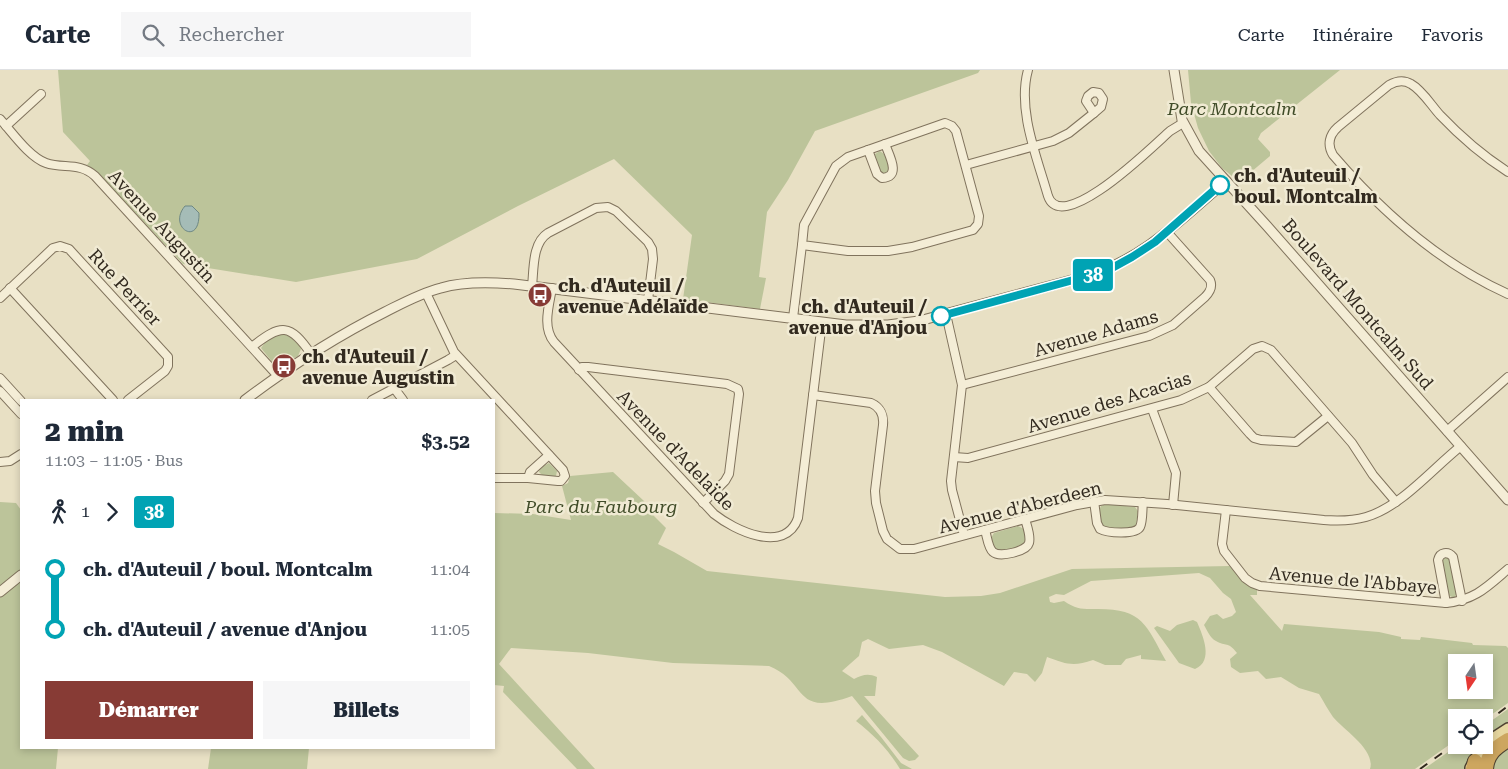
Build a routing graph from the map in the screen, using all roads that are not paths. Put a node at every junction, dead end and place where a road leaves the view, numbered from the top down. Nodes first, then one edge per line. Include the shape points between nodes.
1 (1028, 70) edge
2 (1174, 70) edge
3 (41, 94) dead end
4 (1094, 113) dead end
5 (0, 119) edge
6 (1183, 123) junction
7 (6, 126) junction
8 (884, 144) junction
9 (1034, 147) junction
10 (868, 150) junction
11 (966, 165) junction
12 (1508, 172) edge
13 (1226, 181) junction
14 (1167, 232) junction
15 (802, 245) junction
16 (532, 286) junction
17 (10, 288) junction
18 (552, 288) junction
19 (426, 293) junction
20 (1508, 294) edge
21 (0, 298) edge
22 (648, 300) junction
23 (946, 314) junction
24 (792, 318) junction
25 (822, 322) junction
26 (253, 346) junction
27 (311, 354) junction
28 (456, 355) junction
29 (579, 370) junction
30 (278, 376) junction
31 (1508, 377) edge
32 (0, 378) edge
33 (962, 384) junction
34 (1209, 387) junction
35 (394, 388) junction
36 (0, 391) edge
37 (813, 395) junction
38 (112, 399) edge
39 (129, 399) edge
40 (246, 399) edge
41 (374, 399) edge
42 (402, 399) edge
43 (20, 400) edge
44 (1152, 410) junction
45 (20, 413) edge
46 (1328, 416) junction
47 (1447, 431) junction
48 (1461, 446) junction
49 (20, 455) edge
50 (549, 455) junction
51 (954, 457) junction
52 (0, 462) edge
53 (495, 478) edge
54 (528, 478) junction
55 (1508, 500) edge
56 (1094, 501) junction
57 (1143, 502) junction
58 (1396, 502) junction
59 (703, 503) junction
60 (1173, 505) junction
61 (1226, 510) junction
62 (1025, 519) junction
63 (985, 530) junction
64 (964, 535) junction
65 (1508, 569) edge
66 (20, 576) edge
67 (0, 592) edge
68 (1462, 601) junction
69 (1446, 603) junction
70 (1508, 729) edge
71 (1508, 740) edge
72 (1476, 767) edge

1 - 9 street via 1024,98
2 - 6 street, Boulevard Montcalm Sud
3 - 7 street
4 - 9 street via 1064,136
5 - 7 street, Avenue Augustin
6 - 9 street via 1108,186 1064,207 1049,200
6 - 13 street, Boulevard Montcalm Sud via 1195,146
7 - 26 street, Avenue Augustin via 41,161 79,167 91,173
8 - 10 street
8 - 10 street via 894,169 889,178 877,174
8 - 11 street via 948,124 956,131
9 - 11 street
10 - 15 street via 844,159 836,166 804,225
11 - 15 street via 980,220 970,232 912,247 880,251
12 - 20 street via 1462,137 1416,87 1404,81 1393,83 1338,126 1330,141 1333,156 1385,211 1448,260
13 - 14 street
13 - 47 street, Boulevard Montcalm Sud
14 - 23 street via 1138,254 1105,270
14 - 33 street, Avenue Adams via 1212,286 1210,292 1173,325 1149,336
15 - 24 street
16 - 18 street
16 - 19 street via 467,284
16 - 22 street via 537,249 542,238 593,210 608,207 616,211 652,249
17 - 21 street, Rue Perrier
17 - 38 street
17 - 39 street, Rue Perrier via 53,248 60,246 71,251 168,357 165,371
18 - 22 street
18 - 29 street, Avenue d'Adelaïde via 548,334
19 - 27 street
19 - 28 street
22 - 24 street
23 - 25 street via 888,325
23 - 33 street
24 - 25 street
25 - 37 street, Avenue d'Adelaïde
26 - 27 street via 269,333 280,330 298,336
26 - 30 street, Avenue Augustin
27 - 30 street
28 - 35 street
28 - 50 street
29 - 59 street, Avenue d'Adelaïde
29 - 59 street via 588,367 731,385 738,389 729,474
30 - 40 street
31 - 47 street
32 - 43 street
33 - 51 street
34 - 44 street, Avenue des Acacias
34 - 46 street via 1258,439 1296,442
34 - 46 street, Avenue des Acacias via 1258,346 1264,346
35 - 41 street
35 - 42 street
36 - 45 street
37 - 59 street, Avenue d'Adelaïde via 798,513 789,532 773,538 741,531 725,523
37 - 64 street, Avenue d'Aberdeen via 871,403 882,413 884,421 875,499 883,531 890,542 908,550
44 - 51 street, Avenue des Acacias via 968,458
44 - 60 street via 1176,473
46 - 58 street, Avenue des Acacias
47 - 48 street, Boulevard Montcalm Sud
48 - 55 street, Boulevard Montcalm Sud
48 - 58 street, Avenue d'Aberdeen
49 - 52 street via 10,461
50 - 54 street via 530,472
50 - 54 street via 563,470 564,478 558,481
51 - 64 street via 952,490
53 - 54 street
56 - 57 street, Avenue d'Aberdeen
56 - 57 street via 1097,523 1107,532 1136,531 1140,527
56 - 62 street, Avenue d'Aberdeen
57 - 60 street, Avenue d'Aberdeen
58 - 61 street, Avenue d'Aberdeen via 1371,515 1342,521
60 - 61 street, Avenue d'Aberdeen
61 - 69 street, Avenue de l'Abbaye via 1224,551 1245,578 1256,585
62 - 63 street, Avenue d'Aberdeen
62 - 63 street via 1028,545 1004,555 992,551
63 - 64 street, Avenue d'Aberdeen
65 - 68 street, Avenue de l'Abbaye via 1481,592
66 - 67 street
68 - 69 street, Avenue de l'Abbaye
68 - 69 street, Avenue de l'Abbaye via 1453,557 1445,553 1438,560
70 - 72 main road via 1485,744
71 - 72 highway

